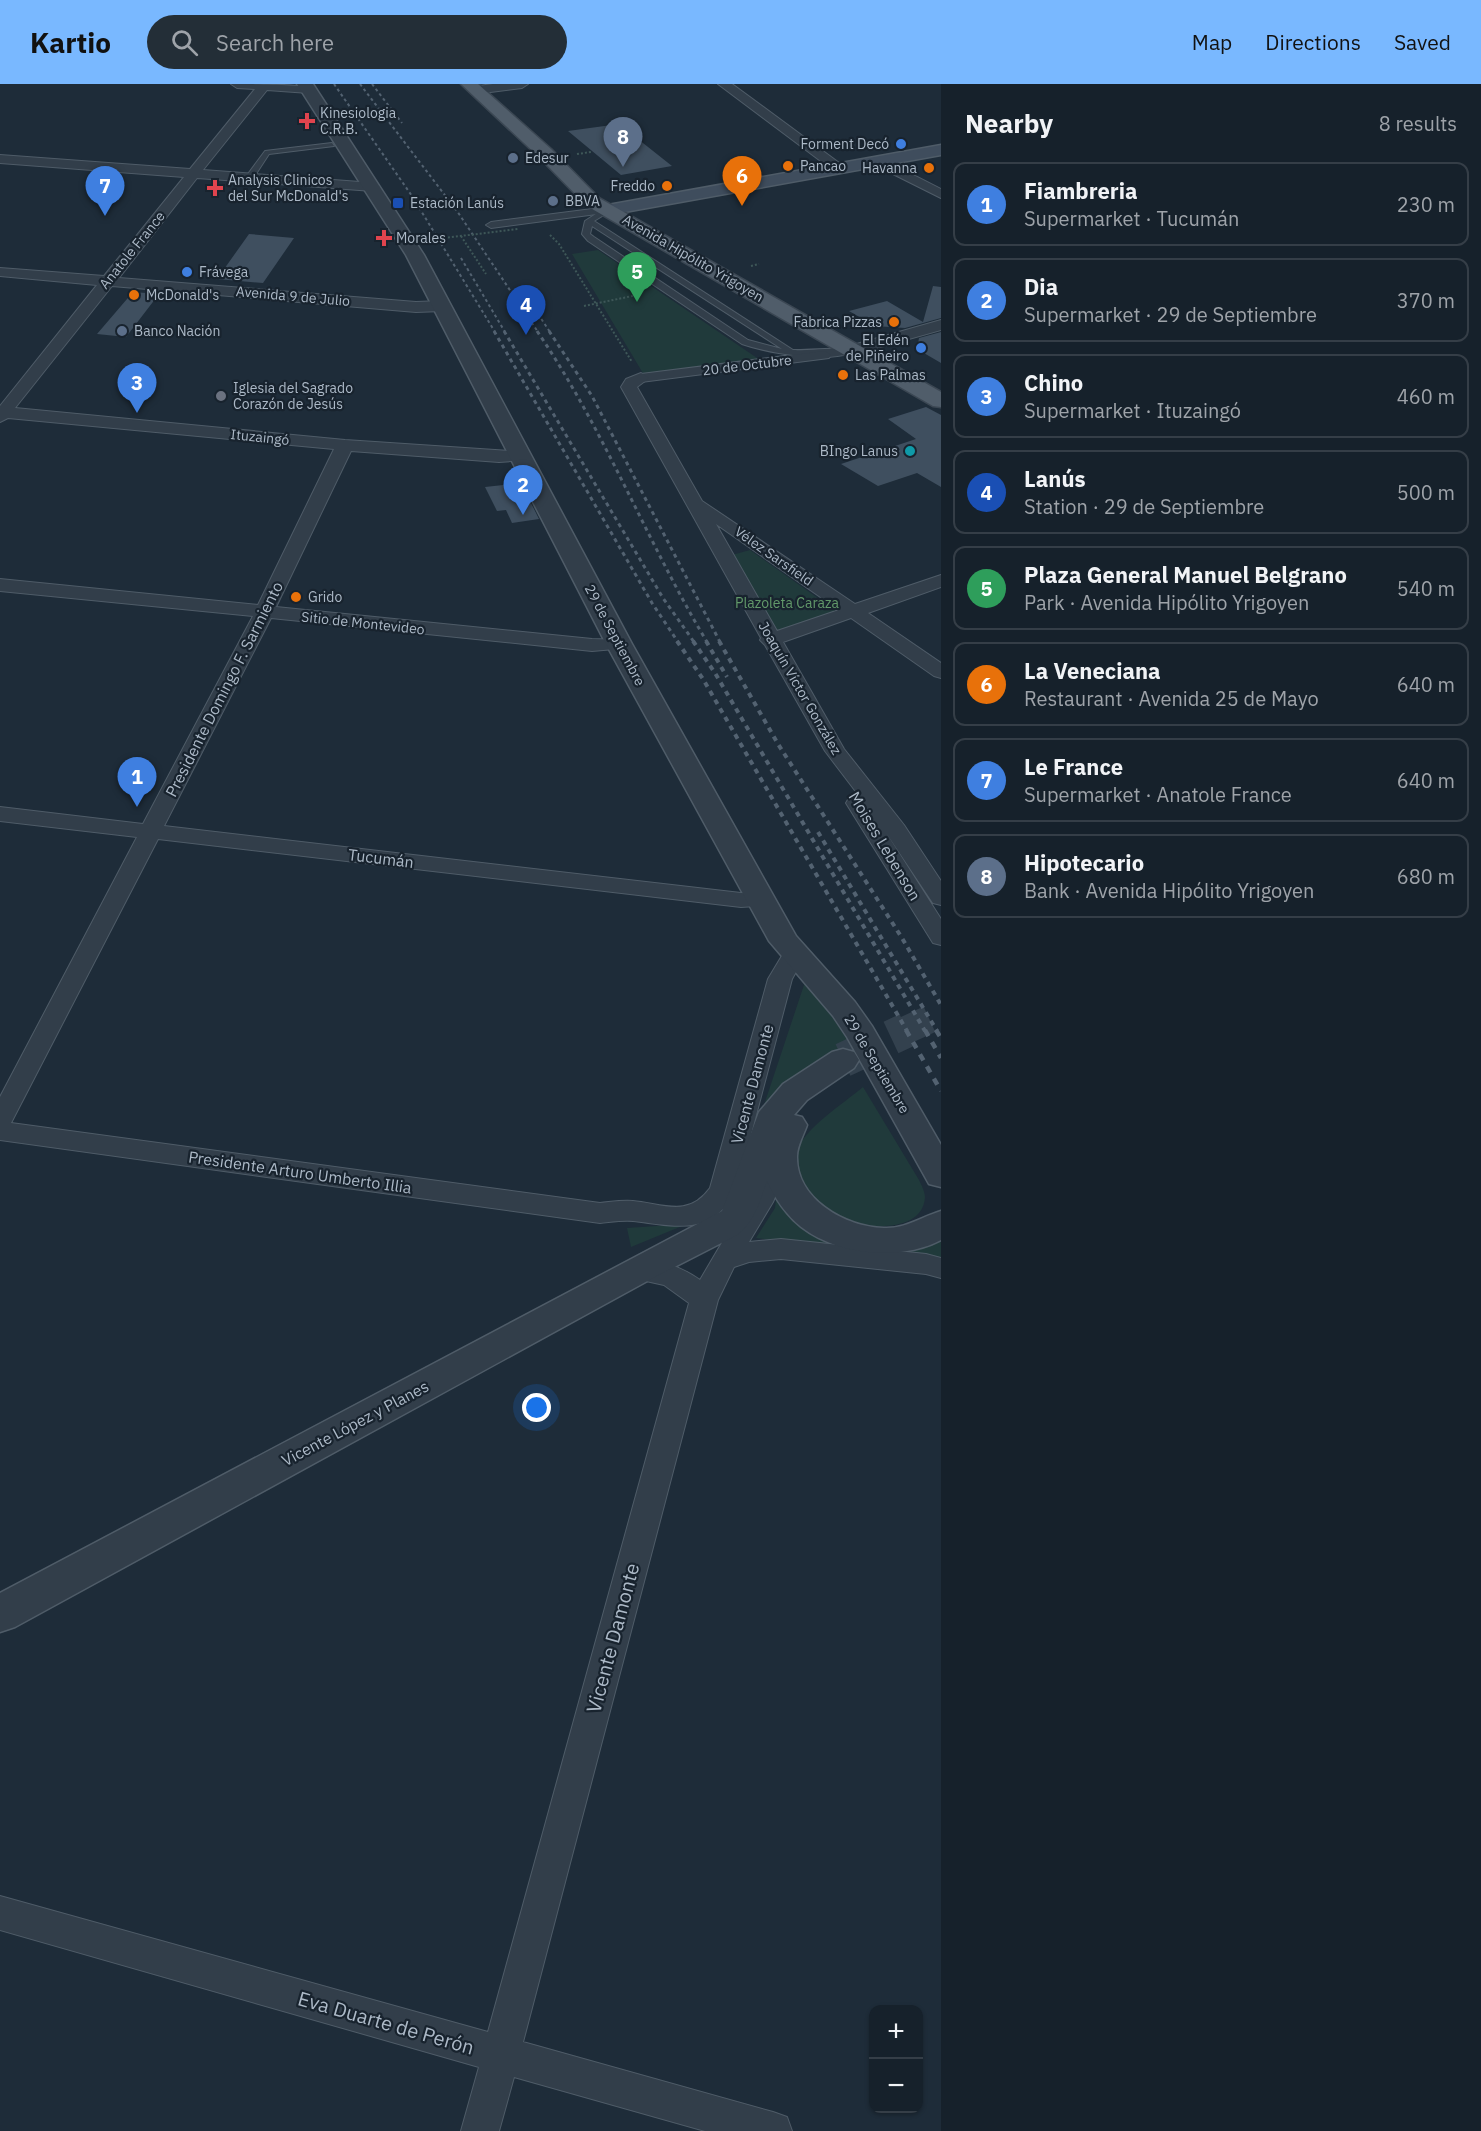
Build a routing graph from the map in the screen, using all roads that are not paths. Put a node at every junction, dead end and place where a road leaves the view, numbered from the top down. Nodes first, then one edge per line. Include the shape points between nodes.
1 (237, 84) edge
2 (522, 84) edge
3 (724, 84) edge
4 (264, 85) edge
5 (307, 86) edge
6 (495, 86) edge
7 (472, 87) edge
8 (531, 117) dead end
9 (332, 145) dead end
10 (941, 150) edge
11 (0, 159) edge
12 (878, 161) junction
13 (839, 168) junction
14 (194, 173) junction
15 (249, 178) junction
16 (374, 187) junction
17 (941, 194) edge
18 (610, 201) junction
19 (631, 206) junction
20 (589, 221) junction
21 (491, 225) dead end
22 (0, 272) edge
23 (108, 281) junction
24 (786, 291) dead end
25 (442, 306) junction
26 (941, 324) edge
27 (855, 340) junction
28 (879, 342) junction
29 (791, 351) junction
30 (825, 355) junction
31 (903, 355) dead end
32 (642, 378) joint
33 (941, 401) edge
34 (1, 414) edge
35 (345, 445) junction
36 (520, 456) junction
37 (696, 502) junction
38 (941, 581) edge
39 (0, 585) edge
40 (852, 610) junction
41 (264, 613) junction
42 (770, 640) junction
43 (619, 644) junction
44 (941, 672) edge
45 (835, 751) junction
46 (0, 814) edge
47 (152, 832) junction
48 (941, 898) edge
49 (762, 900) junction
50 (941, 938) edge
51 (794, 954) junction
52 (0, 1121) edge
53 (0, 1131) edge
54 (778, 1158) junction
55 (941, 1175) edge
56 (941, 1224) edge
57 (714, 1235) junction
58 (941, 1268) edge
59 (638, 1270) junction
60 (704, 1300) junction
61 (0, 1614) edge
62 (0, 1913) edge
63 (500, 2055) junction
64 (480, 2131) edge
65 (773, 2131) edge

1 - 4 street
2 - 6 street
3 - 13 street
4 - 5 street
4 - 14 street, Anatole France
5 - 16 street, 29 de Septiembre
6 - 7 street
6 - 8 main road
7 - 18 main road, Avenida Hipólito Yrigoyen via 593,202
9 - 15 lane via 267,152
10 - 12 main road
11 - 14 street
12 - 13 main road
12 - 17 street
13 - 19 main road
14 - 15 street
14 - 23 street, Anatole France
15 - 16 street
16 - 25 street, 29 de Septiembre
18 - 19 main road
18 - 20 lane
18 - 21 street
18 - 27 main road, Avenida Hipólito Yrigoyen
19 - 24 main road, Avenida Hipólito Yrigoyen
20 - 29 lane
20 - 29 lane via 586,234 591,239 745,342
22 - 23 street, Avenida 9 de Julio
23 - 25 street, Avenida 9 de Julio
23 - 34 street, Anatole France
25 - 36 street, 29 de Septiembre
26 - 28 street
27 - 28 main road, Avenida Hipólito Yrigoyen
27 - 30 lane, 20 de Octubre
27 - 33 main road, Avenida Hipólito Yrigoyen
28 - 31 main road, Avenida Hipólito Yrigoyen
29 - 30 lane
30 - 32 street, 20 de Octubre
32 - 37 street, Joaquín Víctor González via 629,387
34 - 35 street, Ituzaingó
35 - 36 street, Ituzaingó
35 - 41 street, Presidente Domingo F. Sarmiento
36 - 43 street, 29 de Septiembre
37 - 40 street, Vélez Sarsfield
37 - 42 street, Joaquín Víctor González
38 - 40 street
39 - 41 street, Sitio de Montevideo
40 - 42 street
40 - 44 street, Vélez Sarsfield
41 - 43 street, Sitio de Montevideo via 592,645
41 - 47 street, Presidente Domingo F. Sarmiento
42 - 45 street, Joaquín Víctor González
43 - 49 street, 29 de Septiembre
45 - 48 street, Joaquín Víctor González via 896,830
45 - 50 street, Moises Lebenson via 855,800
46 - 47 street, Tucumán
47 - 49 street, Tucumán
47 - 52 street, Presidente Domingo F. Sarmiento
49 - 51 street, 29 de Septiembre
51 - 55 street, 29 de Septiembre via 861,1034
51 - 57 street, Vicente Damonte via 780,979 723,1191 717,1201
53 - 57 street, Presidente Arturo Umberto Illia via 600,1214 632,1224
54 - 56 street via 779,1172 788,1190 822,1224 842,1234 872,1241 904,1241
54 - 57 street, Vicente Damonte via 760,1202
54 - 57 street via 780,1141 802,1110 851,1067 795,1092 771,1120 740,1209 735,1219
57 - 58 street, Presidente Arturo Umberto Illia via 747,1252 781,1249
57 - 59 street, Vicente López y Planes
57 - 60 street, Vicente Damonte
59 - 60 street via 675,1277
59 - 61 street, Vicente López y Planes
60 - 63 street, Vicente Damonte
62 - 63 street, Eva Duarte de Perón
63 - 64 street, Vicente Damonte
63 - 65 street, Eva Duarte de Perón

